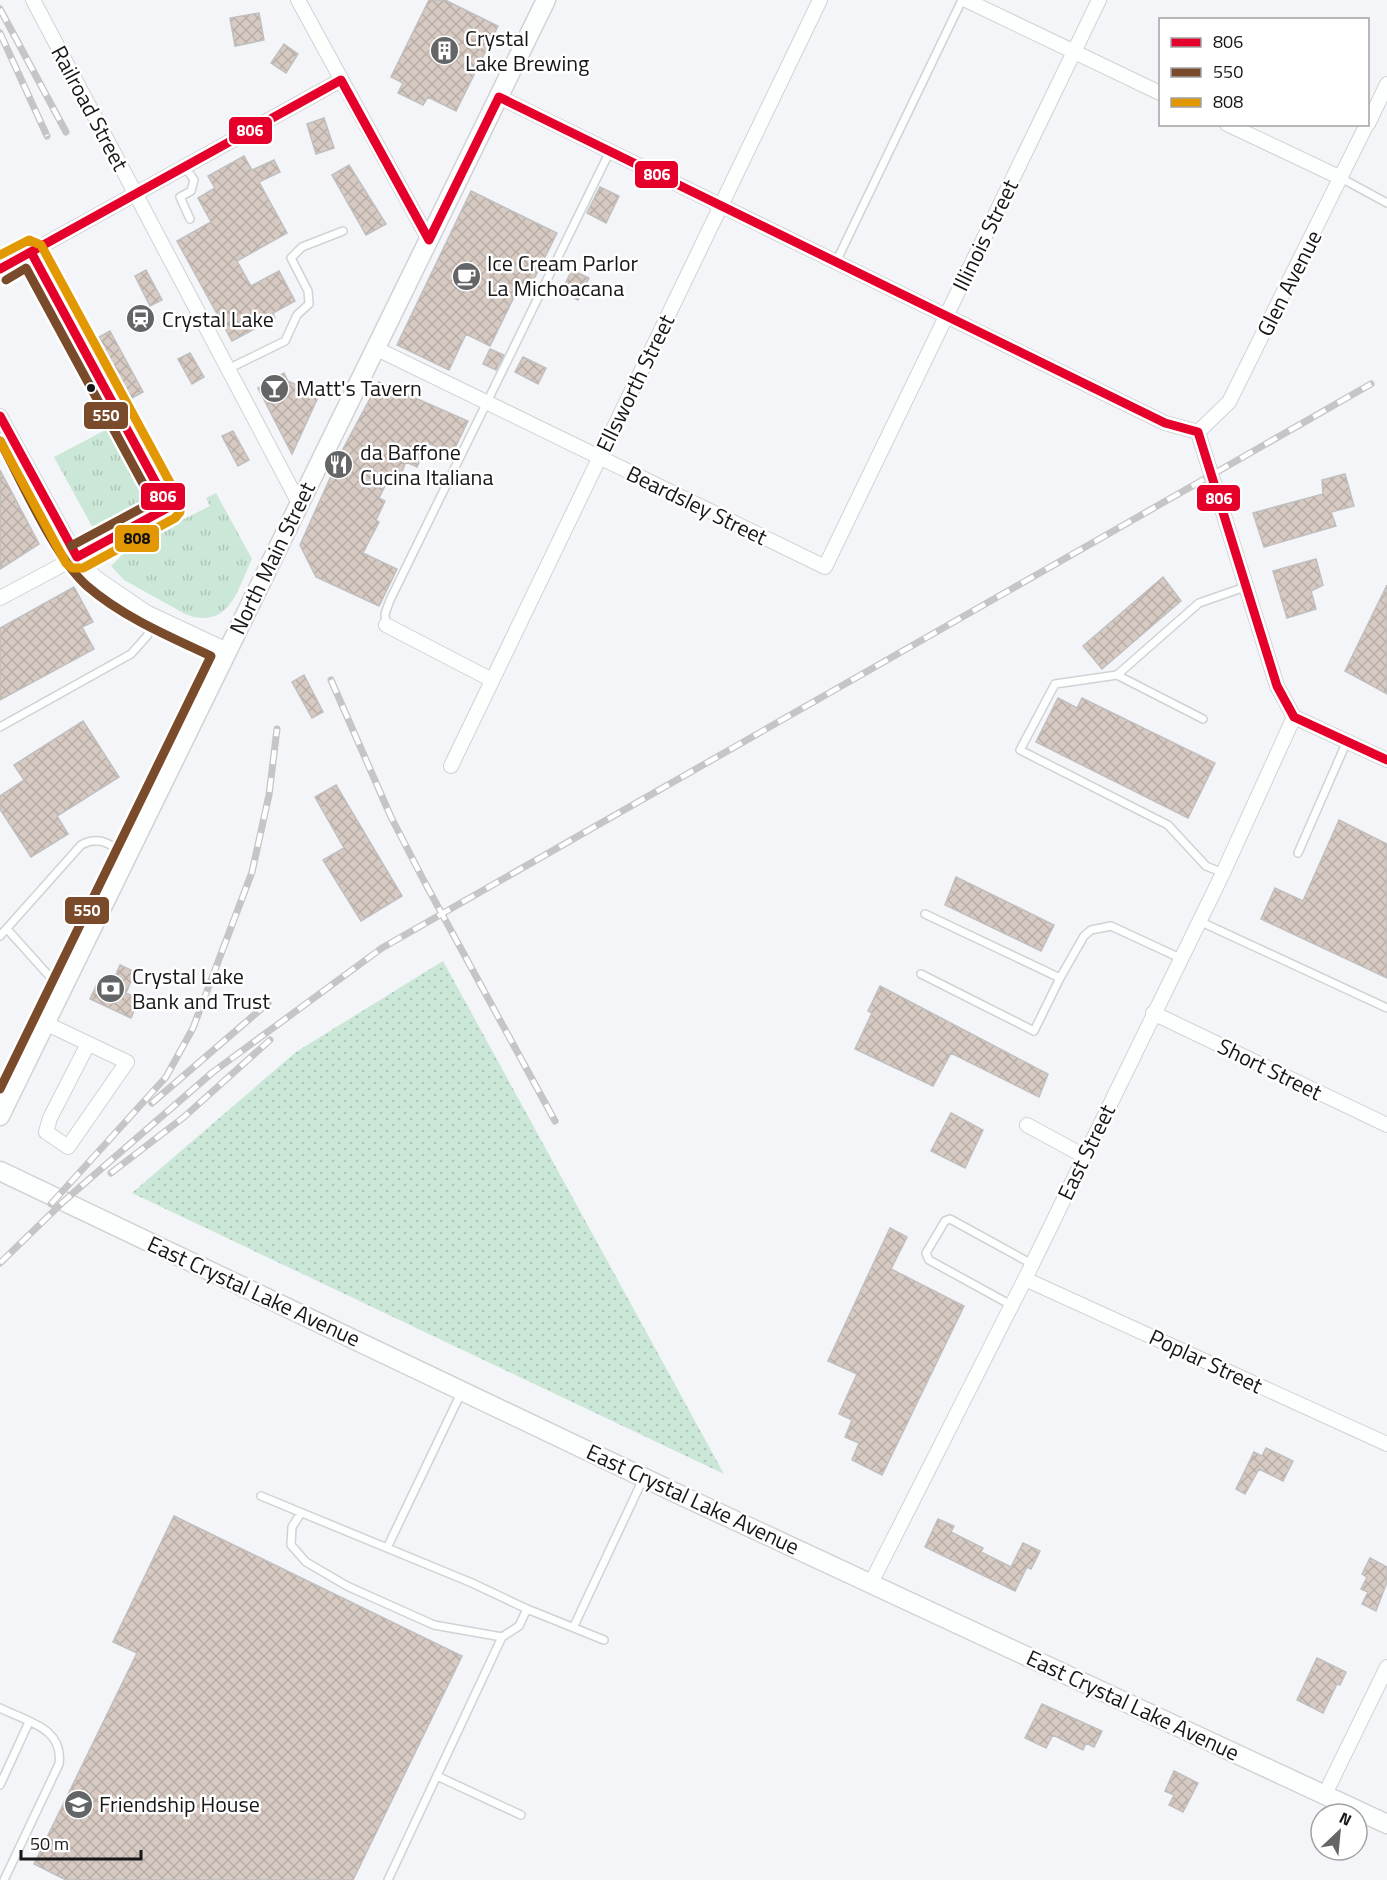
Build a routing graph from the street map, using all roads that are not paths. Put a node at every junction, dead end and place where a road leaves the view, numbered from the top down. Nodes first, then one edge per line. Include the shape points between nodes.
1 (33, 0) edge
2 (298, 0) edge
3 (546, 0) edge
4 (820, 0) edge
5 (964, 0) edge
6 (1099, 0) edge
7 (1074, 52) junction
8 (341, 80) junction
9 (1387, 84) edge
10 (1159, 92) edge
11 (499, 97) junction
12 (1369, 120) edge
13 (1231, 126) edge
14 (1366, 126) edge
15 (610, 151) junction
16 (185, 167) junction
17 (1341, 178) junction
18 (136, 195) junction
19 (1387, 203) edge
20 (721, 206) junction
21 (190, 219) dead end
22 (343, 231) dead end
23 (429, 240) junction
24 (31, 252) junction
25 (836, 262) junction
26 (0, 269) edge
27 (947, 315) junction
28 (375, 348) junction
29 (228, 369) junction
30 (488, 404) junction
31 (0, 416) edge
32 (1198, 432) junction
33 (599, 458) junction
34 (299, 503) junction
35 (77, 557) junction
36 (825, 567) joint
37 (1245, 587) junction
38 (0, 598) edge
39 (156, 617) junction
40 (386, 625) joint
41 (227, 650) junction
42 (1117, 675) junction
43 (492, 680) junction
44 (1294, 717) junction
45 (1203, 719) dead end
46 (0, 726) edge
47 (1347, 741) junction
48 (1387, 760) edge
49 (451, 766) dead end
50 (1298, 853) dead end
51 (127, 855) junction
52 (1223, 873) junction
53 (925, 914) dead end
54 (1199, 921) junction
55 (7, 929) junction
56 (0, 936) edge
57 (1180, 958) junction
58 (921, 974) dead end
59 (1060, 978) junction
60 (62, 990) junction
61 (1387, 1008) edge
62 (1153, 1013) junction
63 (45, 1023) junction
64 (88, 1044) junction
65 (2, 1105) edge
66 (1026, 1125) dead end
67 (1387, 1125) edge
68 (1084, 1156) junction
69 (0, 1171) edge
70 (1032, 1264) junction
71 (1025, 1279) junction
72 (1011, 1305) junction
73 (462, 1390) junction
74 (1387, 1444) edge
75 (645, 1477) junction
76 (261, 1496) dead end
77 (301, 1513) junction
78 (387, 1548) junction
79 (871, 1583) junction
80 (527, 1609) junction
81 (574, 1626) junction
82 (502, 1636) junction
83 (604, 1640) dead end
84 (1387, 1667) edge
85 (0, 1708) edge
86 (29, 1722) junction
87 (437, 1776) junction
88 (0, 1785) edge
89 (1325, 1794) junction
90 (521, 1815) dead end
91 (1387, 1824) edge
92 (4, 1880) edge
93 (388, 1880) edge

1 - 18 street, Railroad Street
2 - 8 street
3 - 11 street, North Main Street
4 - 20 street, Ellsworth Street
5 - 7 street
5 - 25 lane
6 - 7 street, Illinois Street
7 - 10 street
7 - 27 street, Illinois Street
8 - 16 street
8 - 23 street
9 - 12 street, Glen Avenue
11 - 15 street
11 - 23 street, North Main Street
13 - 17 street
14 - 17 street, Glen Avenue
15 - 20 street
15 - 30 lane
16 - 18 street
16 - 21 lane via 194,180 191,191 180,197
17 - 19 lane
17 - 32 street, Glen Avenue via 1229,402
18 - 24 street
18 - 29 street, Railroad Street
20 - 25 street
20 - 33 street, Ellsworth Street
22 - 29 lane via 302,247 291,258 308,291 309,304 297,315 285,341
23 - 28 street, North Main Street
24 - 26 street
24 - 35 lane via 169,507
25 - 27 street
27 - 32 street via 1165,423
27 - 36 street, Illinois Street
28 - 30 street, Beardsley Street
28 - 34 street, North Main Street
29 - 34 street, Railroad Street
30 - 33 street, Beardsley Street
30 - 40 lane via 390,600
31 - 35 street
32 - 37 street
33 - 36 street, Beardsley Street
33 - 43 street, Ellsworth Street
34 - 41 street, North Main Street
35 - 38 street
35 - 39 street via 116,594
37 - 42 lane via 1199,603
37 - 44 street via 1277,686
39 - 41 street
39 - 46 lane via 147,636 131,654
40 - 43 street
41 - 51 street, North Main Street
42 - 45 lane
42 - 52 lane via 1056,684 1020,750 1168,825 1206,866
43 - 49 street, Ellsworth Street
44 - 47 street
44 - 52 street, East Street
47 - 48 street
47 - 50 lane
51 - 55 lane via 92,839 81,845
51 - 60 street, North Main Street
52 - 54 street, East Street
53 - 59 lane
54 - 57 street, East Street
54 - 61 lane
55 - 56 lane
55 - 60 lane
57 - 59 lane via 1112,926 1100,927 1084,936
57 - 62 street, East Street
58 - 59 lane via 1034,1031
60 - 63 street, North Main Street
62 - 67 street, Short Street
62 - 68 street, East Street
63 - 64 street
63 - 65 street, North Main Street
64 - 64 street via 127,1062 68,1147 46,1132
66 - 68 street
68 - 70 street, East Street
69 - 73 street, East Crystal Lake Avenue
70 - 71 street, East Street
70 - 72 lane via 950,1219 926,1253 929,1260
71 - 72 street, East Street
71 - 74 street, Poplar Street
72 - 79 street, East Street
73 - 75 street, East Crystal Lake Avenue
73 - 78 lane
75 - 79 street, East Crystal Lake Avenue
75 - 81 lane
76 - 77 lane
77 - 78 lane
77 - 82 lane via 292,1527 291,1545 306,1562 347,1586 435,1625
78 - 80 lane
79 - 89 street, East Crystal Lake Avenue
80 - 81 lane
80 - 82 lane via 519,1626
81 - 83 lane
82 - 87 lane
84 - 89 street
85 - 86 lane
86 - 88 lane
86 - 92 lane via 56,1738 61,1750 59,1764
87 - 90 lane
87 - 93 lane
89 - 91 street, East Crystal Lake Avenue

